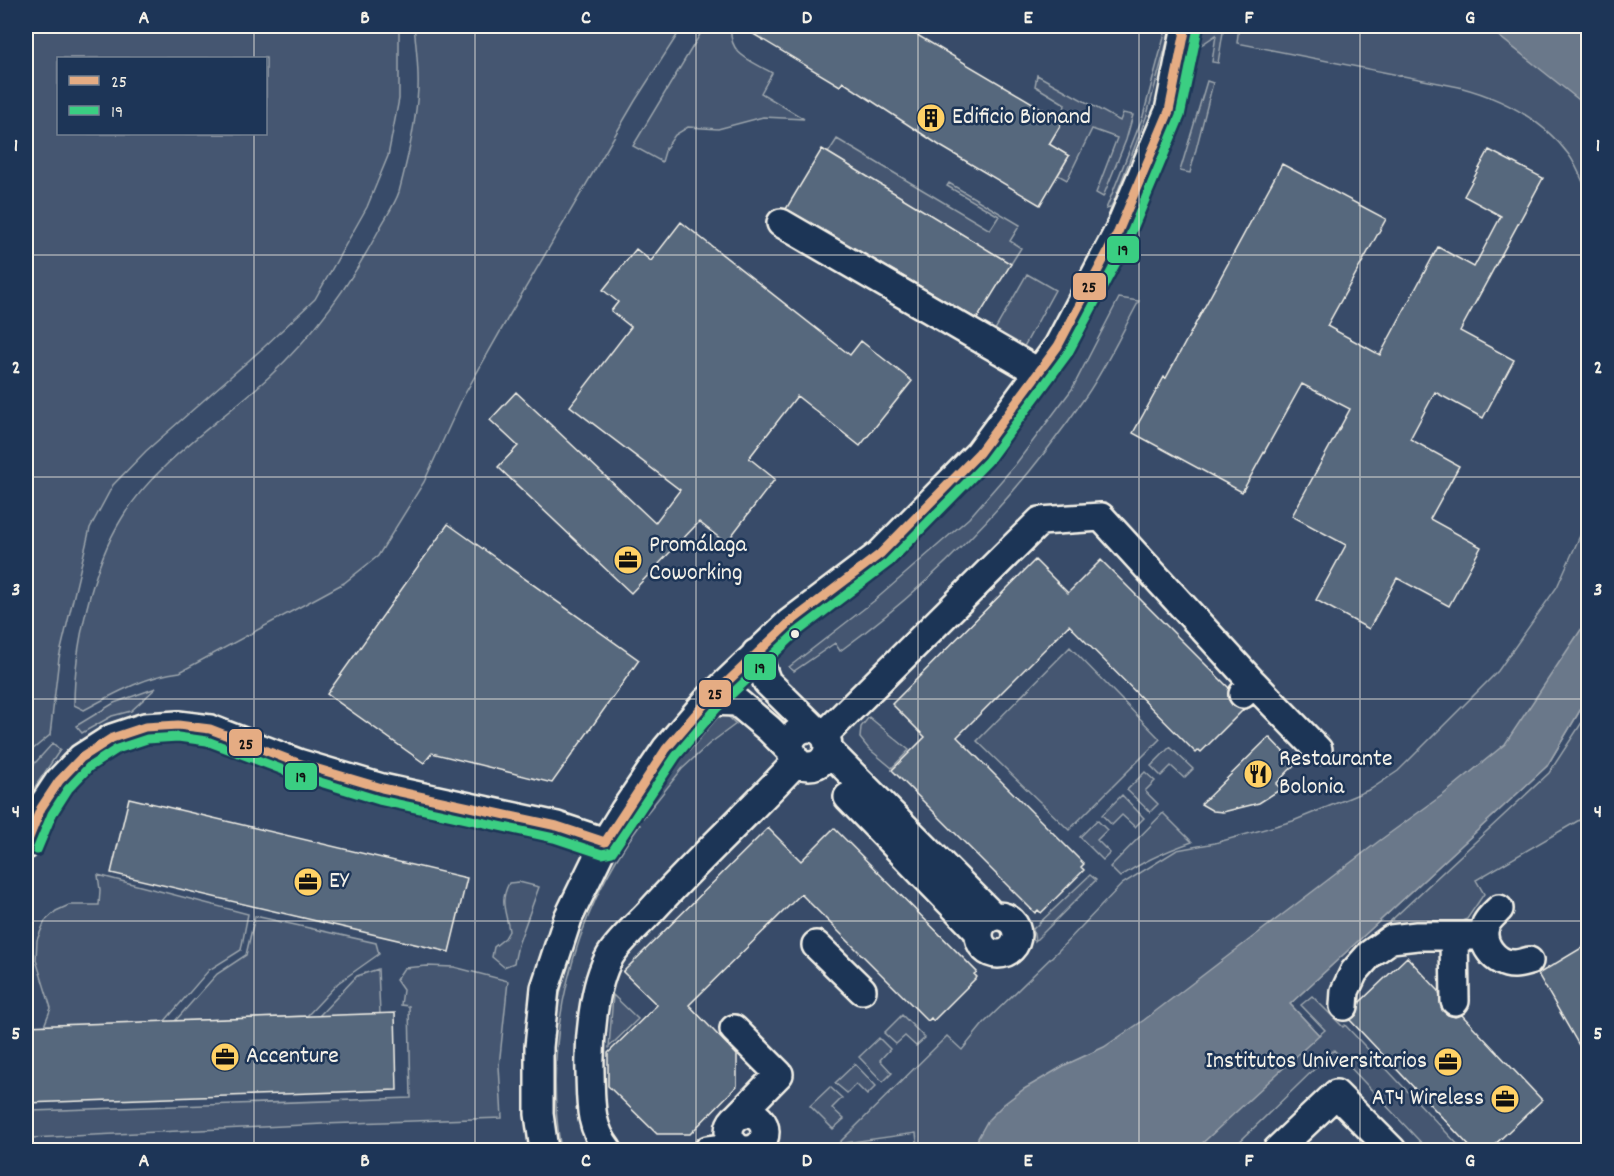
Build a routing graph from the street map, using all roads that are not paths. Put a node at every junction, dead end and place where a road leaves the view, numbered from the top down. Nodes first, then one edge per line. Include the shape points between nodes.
1 (1186, 26) edge
2 (781, 223) dead end
3 (1038, 372) junction
4 (756, 653) junction
5 (707, 701) junction
6 (812, 748) junction
7 (1318, 750) dead end
8 (605, 842) junction
9 (26, 844) edge
10 (1498, 909) dead end
11 (986, 924) dead end
12 (1483, 936) junction
13 (1454, 937) junction
14 (816, 945) dead end
15 (1529, 961) dead end
16 (862, 990) dead end
17 (1455, 1001) dead end
18 (1344, 1006) dead end
19 (734, 1029) dead end
20 (544, 1150) edge
21 (608, 1150) edge
22 (708, 1150) edge
23 (1277, 1150) edge
24 (1392, 1150) edge

1 - 3 street via 1169,111 1118,232 1058,346
2 - 3 street
3 - 4 street via 980,453 880,554 797,616
4 - 5 street
4 - 6 street via 767,682
5 - 6 street via 737,702 763,723
5 - 8 street via 666,749
6 - 7 street via 1040,521 1101,517 1248,689
6 - 11 street
6 - 21 street via 665,895 610,956 593,1016 590,1059 591,1114 598,1136
8 - 9 street via 557,826 382,788 298,763 210,729 178,725 145,728 112,738 81,758 41,808
8 - 20 street via 568,918 545,988 539,1047 539,1114
10 - 12 street via 1486,923
12 - 13 street
12 - 15 street via 1489,952 1503,962
13 - 17 street
13 - 18 street via 1391,939 1354,972 1344,991
14 - 16 street
19 - 22 street via 779,1074 730,1126 734,1144
23 - 24 street via 1336,1094

